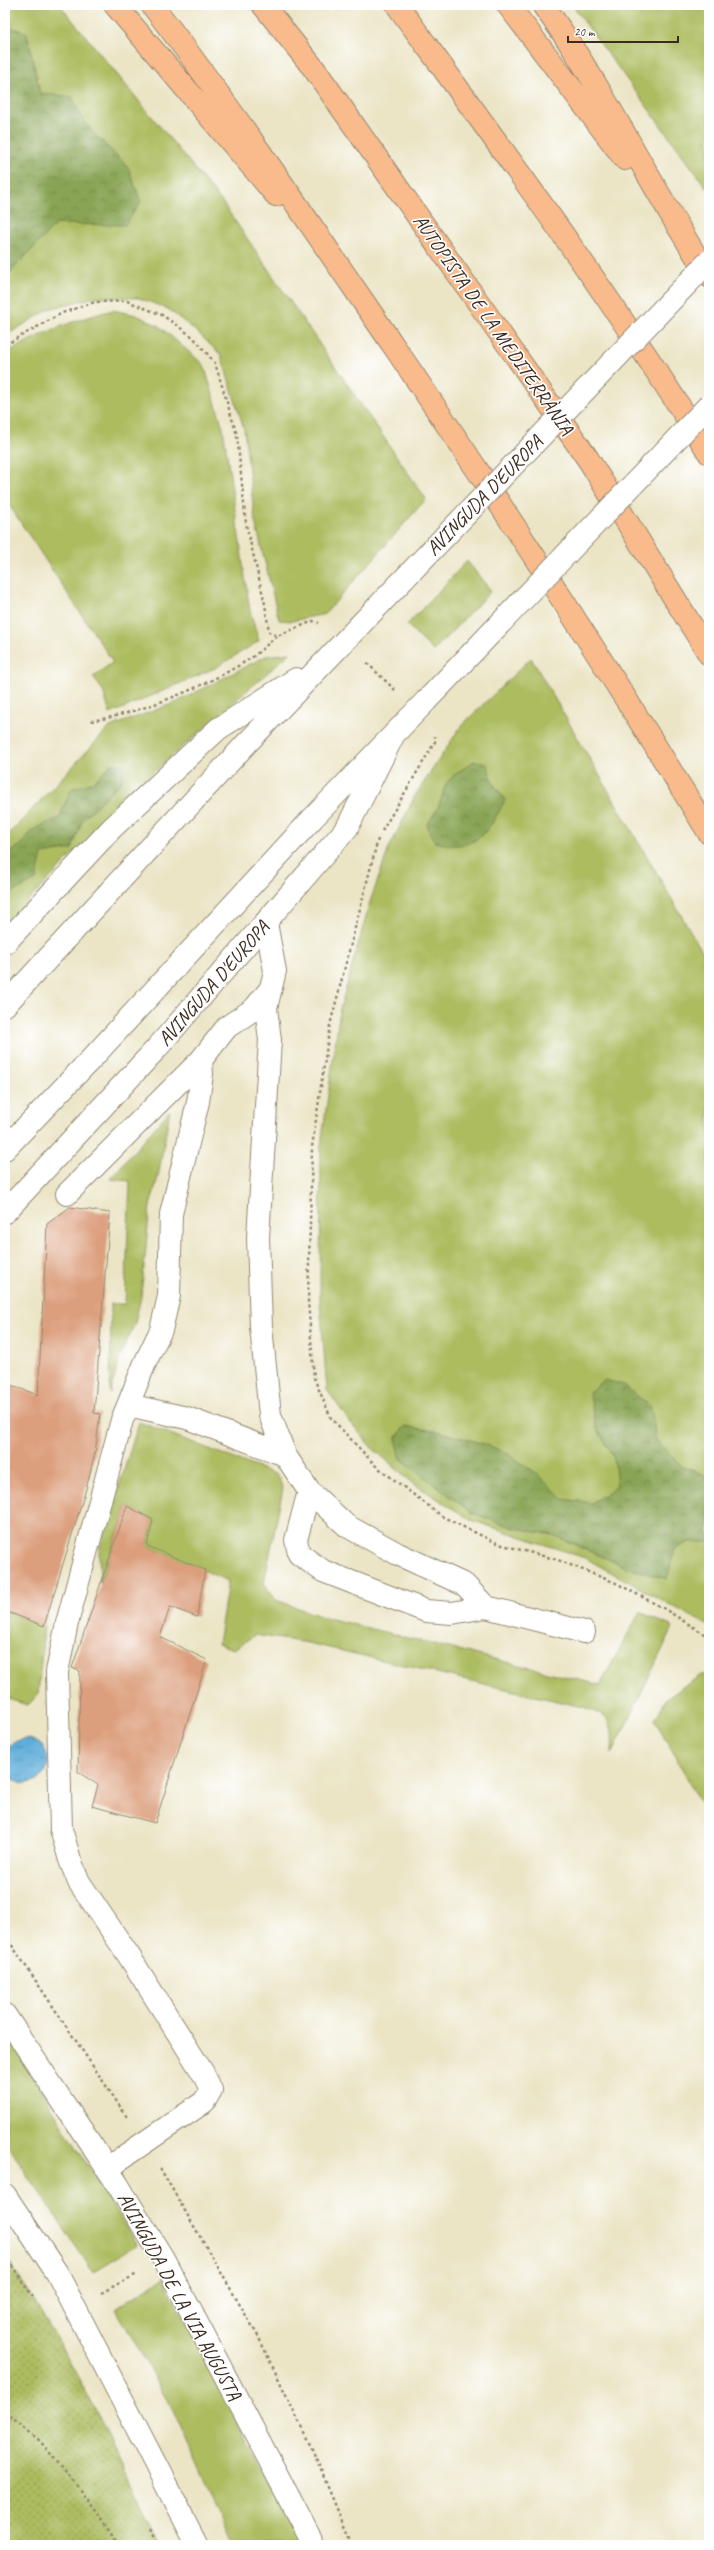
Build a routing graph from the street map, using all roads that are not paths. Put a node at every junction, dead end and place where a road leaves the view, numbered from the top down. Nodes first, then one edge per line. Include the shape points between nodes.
1 (115, 5) edge
2 (152, 5) edge
3 (263, 5) edge
4 (397, 5) edge
5 (508, 5) edge
6 (543, 5) edge
7 (679, 230) junction
8 (709, 261) edge
9 (338, 265) junction
10 (709, 276) edge
11 (709, 405) edge
12 (709, 453) edge
13 (709, 654) edge
14 (326, 661) junction
15 (394, 734) junction
16 (709, 833) edge
17 (266, 923) junction
18 (5, 943) edge
19 (268, 992) junction
20 (5, 1005) edge
21 (201, 1060) junction
22 (5, 1149) edge
23 (67, 1194) dead end
24 (5, 1212) edge
25 (128, 1405) junction
26 (285, 1455) junction
27 (309, 1491) junction
28 (486, 1607) junction
29 (584, 1632) dead end
30 (5, 2015) edge
31 (106, 2168) junction
32 (5, 2195) edge
33 (197, 2545) edge
34 (314, 2545) edge

1 - 9 highway via 240,155
2 - 9 highway via 194,60
3 - 13 highway, AUTOPISTA DE LA MEDITERRÀNIA via 315,70 588,459
4 - 12 highway via 518,171 662,378
5 - 7 highway
6 - 7 highway via 572,45
7 - 10 highway
8 - 14 street, AVINGUDA D'EUROPA, bridge
9 - 16 highway via 521,534
11 - 15 street, AVINGUDA D'EUROPA, bridge
14 - 18 street, AVINGUDA D'EUROPA via 218,729 112,828
14 - 20 street, AVINGUDA D'EUROPA
15 - 17 street, AVINGUDA D'EUROPA via 347,828
15 - 22 street, AVINGUDA D'EUROPA
17 - 19 street via 276,971
17 - 24 street, AVINGUDA D'EUROPA via 151,1054
19 - 21 street via 254,1009 226,1027
19 - 26 street via 266,1008 270,1040 258,1238 260,1320 270,1415
21 - 23 street
21 - 25 street via 198,1102 171,1214 167,1303 161,1330
25 - 26 street via 187,1418
25 - 31 street via 69,1615 57,1672 58,1782 62,1830 79,1882 130,1956 203,2072 211,2090 204,2102
26 - 27 street
27 - 28 street via 347,1526 398,1554 465,1585
27 - 28 street via 296,1540 299,1554 323,1571 426,1611 452,1613
28 - 29 street
30 - 31 street, AVINGUDA DE LA VIA AUGUSTA
31 - 34 street, AVINGUDA DE LA VIA AUGUSTA via 164,2260
32 - 33 street via 57,2273

